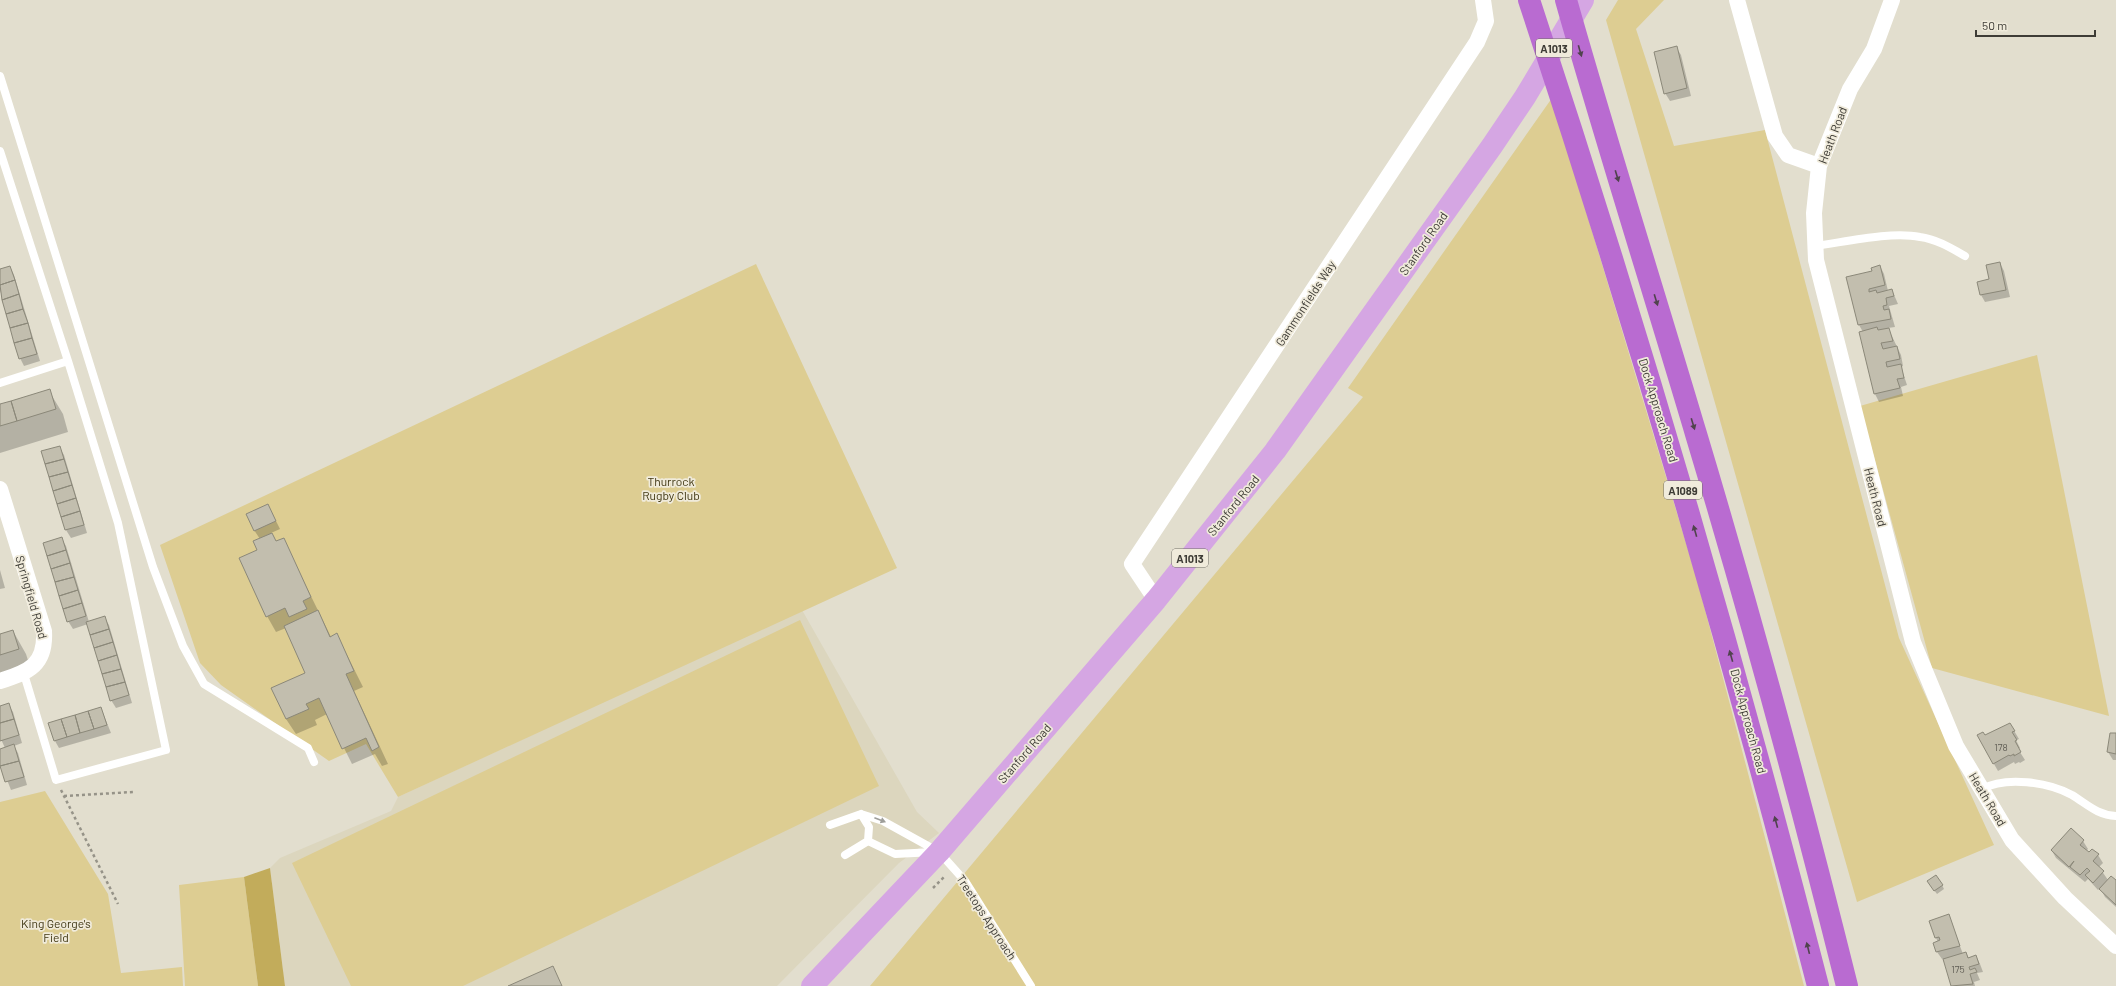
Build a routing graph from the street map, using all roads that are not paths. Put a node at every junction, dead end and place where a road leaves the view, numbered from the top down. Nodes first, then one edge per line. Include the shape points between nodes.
1 (1483, 0) edge
2 (1530, 0) edge
3 (1566, 0) edge
4 (1583, 0) edge
5 (1737, 0) edge
6 (1892, 0) edge
7 (0, 76) edge
8 (0, 150) edge
9 (1819, 166) junction
10 (1815, 246) junction
11 (1965, 256) dead end
12 (68, 361) junction
13 (0, 383) edge
14 (0, 490) edge
15 (1156, 600) junction
16 (24, 674) junction
17 (0, 681) edge
18 (314, 762) dead end
19 (1982, 789) junction
20 (861, 814) junction
21 (2116, 816) edge
22 (830, 825) dead end
23 (868, 841) junction
24 (939, 852) junction
25 (845, 855) dead end
26 (2116, 946) edge
27 (812, 986) edge
28 (1031, 986) edge
29 (1818, 986) edge
30 (1847, 986) edge

1 - 15 street, Gammonfields Way via 1486,21 1477,42 1132,564
29 -> 2 highway, Dock Approach Road / A1089 via 1750,725 1670,443
3 -> 30 highway, A1089 via 1739,580 1781,728
4 - 15 main road, Stanford Road / A1013 via 1525,97 1275,451
5 - 9 street via 1775,136 1788,155
6 - 9 street, Heath Road via 1874,49 1850,90
7 - 18 lane via 153,568 183,646 204,684 308,748
8 - 12 lane
9 - 10 street, Heath Road via 1814,213
10 - 11 lane via 1895,236 1919,236 1938,242
10 - 19 street, Heath Road via 1816,260 1913,642 1956,746
12 - 13 lane
12 - 16 lane via 118,523 166,750 56,780
14 - 16 street, Springfield Road via 44,631 42,657
15 - 24 main road, Stanford Road / A1013
16 - 17 street, Springfield Road
19 - 21 lane via 2000,782 2044,784 2073,796 2106,816
19 - 26 street, Heath Road via 2012,840 2065,898
20 - 22 lane
20 - 23 lane via 869,828
20 -> 24 lane, Treetops Approach via 883,820
23 - 24 lane via 895,854
23 - 25 lane
24 - 27 main road, Stanford Road / A1013
24 - 28 lane, Treetops Approach via 965,881

